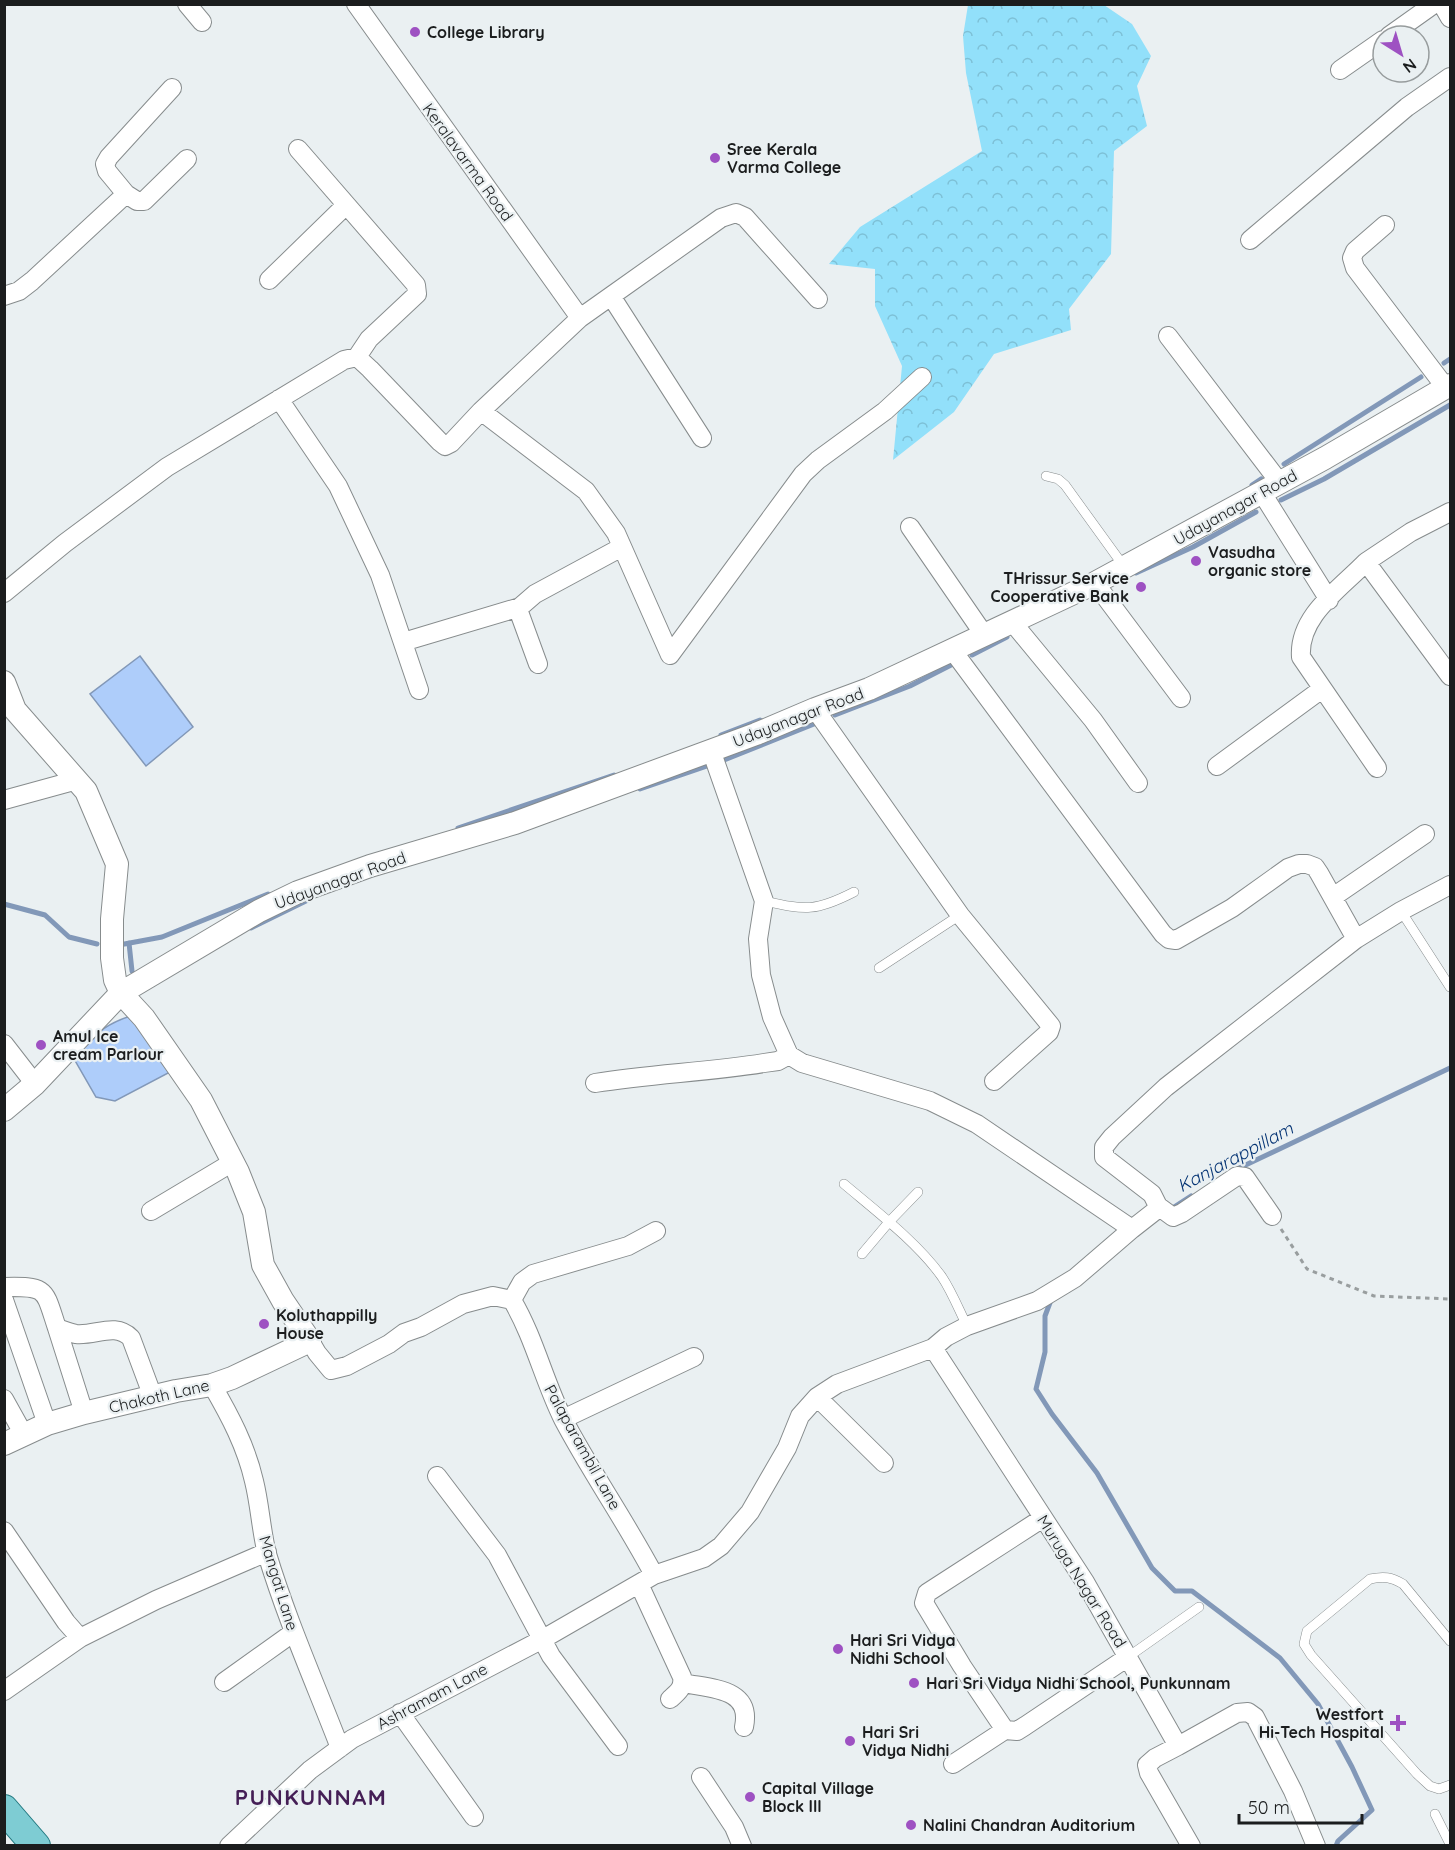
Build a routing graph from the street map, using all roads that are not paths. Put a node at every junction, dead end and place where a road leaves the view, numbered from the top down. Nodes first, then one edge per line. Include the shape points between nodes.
1 (187, 4) edge
2 (356, 4) edge
3 (1434, 4) edge
4 (1442, 4) edge
5 (1450, 18) edge
6 (202, 22) dead end
7 (1406, 24) edge
8 (1371, 48) edge
9 (1340, 70) dead end
10 (1450, 77) edge
11 (172, 88) dead end
12 (298, 149) dead end
13 (187, 159) dead end
14 (126, 194) junction
15 (346, 205) junction
16 (1385, 225) dead end
17 (1250, 240) dead end
18 (269, 280) dead end
19 (4, 296) edge
20 (611, 296) junction
21 (819, 299) dead end
22 (580, 318) junction
23 (1168, 336) dead end
24 (357, 357) junction
25 (922, 377) dead end
26 (1448, 387) edge
27 (279, 399) junction
28 (481, 411) junction
29 (702, 438) dead end
30 (1046, 476) dead end
31 (1271, 488) junction
32 (1450, 512) edge
33 (910, 527) dead end
34 (622, 547) junction
35 (1366, 562) junction
36 (1123, 568) junction
37 (1095, 583) junction
38 (4, 593) edge
39 (1329, 600) junction
40 (520, 607) junction
41 (1013, 623) junction
42 (985, 636) junction
43 (403, 642) junction
44 (953, 651) junction
45 (538, 664) dead end
46 (1450, 676) edge
47 (4, 682) edge
48 (1322, 689) junction
49 (419, 690) dead end
50 (1181, 698) dead end
51 (815, 709) junction
52 (711, 750) junction
53 (1216, 766) dead end
54 (1377, 768) dead end
55 (77, 780) junction
56 (1138, 783) dead end
57 (4, 800) edge
58 (1425, 834) dead end
59 (1450, 885) edge
60 (854, 892) dead end
61 (1333, 897) junction
62 (764, 901) junction
63 (1401, 911) junction
64 (960, 915) junction
65 (1356, 939) junction
66 (879, 968) dead end
67 (1450, 987) edge
68 (121, 993) junction
69 (4, 1044) edge
70 (789, 1055) junction
71 (994, 1081) dead end
72 (595, 1083) dead end
73 (35, 1084) junction
74 (4, 1110) edge
75 (233, 1162) junction
76 (844, 1185) dead end
77 (918, 1192) dead end
78 (151, 1211) dead end
79 (1165, 1211) junction
80 (1272, 1216) road end
81 (889, 1222) junction
82 (1132, 1229) junction
83 (656, 1231) dead end
84 (862, 1254) dead end
85 (4, 1287) edge
86 (4, 1300) edge
87 (512, 1300) junction
88 (967, 1326) junction
89 (57, 1328) junction
90 (310, 1341) junction
91 (933, 1348) junction
92 (694, 1357) dead end
93 (212, 1385) junction
94 (153, 1397) junction
95 (817, 1397) junction
96 (4, 1398) edge
97 (84, 1413) junction
98 (564, 1419) junction
99 (47, 1424) junction
100 (14, 1439) edge
101 (884, 1463) dead end
102 (437, 1476) dead end
103 (1043, 1518) junction
104 (4, 1531) edge
105 (267, 1552) junction
106 (646, 1580) junction
107 (1199, 1607) dead end
108 (294, 1632) junction
109 (80, 1638) junction
110 (543, 1639) junction
111 (1450, 1641) edge
112 (1128, 1657) junction
113 (224, 1682) dead end
114 (683, 1683) junction
115 (4, 1691) edge
116 (670, 1699) dead end
117 (400, 1713) junction
118 (744, 1727) dead end
119 (1005, 1730) junction
120 (618, 1746) dead end
121 (1178, 1746) junction
122 (340, 1748) junction
123 (953, 1764) dead end
124 (701, 1777) dead end
125 (1450, 1785) edge
126 (4, 1809) edge
127 (1435, 1814) dead end
128 (474, 1817) dead end
129 (1450, 1844) edge
130 (36, 1845) edge
131 (229, 1845) edge
132 (742, 1845) edge
133 (1191, 1845) edge
134 (1316, 1845) edge

1 - 6 street
2 - 22 street, Keralavarma Road
3 - 7 street
4 - 5 street
8 - 9 street
10 - 17 street via 1390,120
11 - 14 street via 105,164
12 - 15 street
13 - 14 street via 144,201
14 - 19 street via 32,281
15 - 18 street
15 - 24 street via 418,290
16 - 26 street via 1355,251 1355,268
20 - 21 street via 721,218 736,213 745,217
20 - 22 street
20 - 29 street
22 - 28 street
23 - 31 street
24 - 27 street via 344,360
24 - 28 street via 445,446
25 - 34 street via 803,474 670,655
26 - 31 street, Udayanagar Road
27 - 38 street via 167,467
27 - 43 street via 338,486 380,575
28 - 34 street via 586,490
30 - 36 lane via 1065,484
31 - 36 street, Udayanagar Road
31 - 39 street
32 - 35 street
33 - 42 street
34 - 40 street via 535,594
35 - 39 street
35 - 46 street
36 - 37 street, Udayanagar Road
37 - 41 street, Udayanagar Road
37 - 50 street
39 - 48 street via 1315,613 1300,644 1301,657
40 - 43 street
40 - 45 street
41 - 42 street, Udayanagar Road
41 - 56 street via 1093,720
42 - 44 street, Udayanagar Road
43 - 49 street
44 - 51 street, Udayanagar Road
44 - 61 street via 1169,939 1176,940 1232,908 1299,864 1315,867
47 - 55 street via 15,710
48 - 53 street
48 - 54 street
51 - 52 street, Udayanagar Road
51 - 64 street
52 - 62 street
52 - 68 street, Udayanagar Road via 515,823 298,892
55 - 57 street
55 - 68 street via 86,791 117,864 112,958
58 - 61 street
59 - 63 street
60 - 62 lane via 817,908
61 - 65 street
62 - 70 street via 758,939 761,975 772,1017
63 - 65 street
63 - 67 lane
64 - 66 lane
64 - 71 street via 1051,1026
65 - 79 street via 1166,1087 1104,1147 1104,1157 1152,1194
68 - 73 street, Udayanagar Road
68 - 75 street via 144,1018 201,1100
69 - 73 street
70 - 72 street via 754,1065
70 - 82 street via 802,1063 930,1101 977,1124
73 - 74 street, Udayanagar Road
75 - 78 street
75 - 90 street via 254,1212 264,1265
76 - 81 lane
77 - 81 lane
79 - 80 street via 1182,1214 1237,1176 1245,1177
79 - 82 street via 1155,1211
81 - 84 lane
81 - 88 lane via 938,1272
82 - 88 street via 1075,1278 1037,1301
83 - 87 street via 628,1246 533,1274 522,1282
85 - 89 street via 33,1286 41,1290
86 - 99 street
87 - 90 street via 493,1296 463,1304 347,1366 331,1370
87 - 98 street, Palaparambil Lane
88 - 91 street
89 - 94 street via 77,1334 116,1329 125,1332 131,1338
89 - 97 street
90 - 93 street, Chakoth Lane
91 - 95 street via 837,1384
91 - 103 street, Muruga Nagar Road
92 - 98 street
93 - 94 street, Chakoth Lane
93 - 105 street, Mangat Lane via 244,1447
94 - 97 street, Chakoth Lane
95 - 101 street
95 - 106 street, Ashramam Lane via 800,1416 750,1512 733,1534 704,1558
96 - 100 street
97 - 99 street, Chakoth Lane
98 - 106 street, Palaparambil Lane via 638,1544
99 - 100 street, Chakoth Lane
102 - 110 street via 497,1555
103 - 112 street, Muruga Nagar Road
103 - 119 street via 927,1593 924,1603
104 - 109 street
105 - 108 street, Mangat Lane
105 - 109 street
106 - 110 street, Ashramam Lane
106 - 114 street, Palaparambil Lane
107 - 112 lane
108 - 113 street
108 - 122 street, Mangat Lane
109 - 115 street
110 - 117 street, Ashramam Lane
110 - 120 street via 551,1656
111 - 125 lane via 1403,1584 1384,1576 1370,1579 1307,1631 1304,1644 1416,1774 1438,1790
112 - 119 street via 1017,1731
112 - 121 street, Muruga Nagar Road
114 - 116 street
114 - 118 street via 731,1694 740,1700 747,1714
117 - 122 street, Ashramam Lane
117 - 128 street
119 - 123 street
121 - 133 street via 1147,1765
121 - 134 street via 1237,1713 1248,1712 1255,1717
122 - 131 street, Ashramam Lane via 310,1770
124 - 132 street
126 - 130 main road
127 - 129 lane

